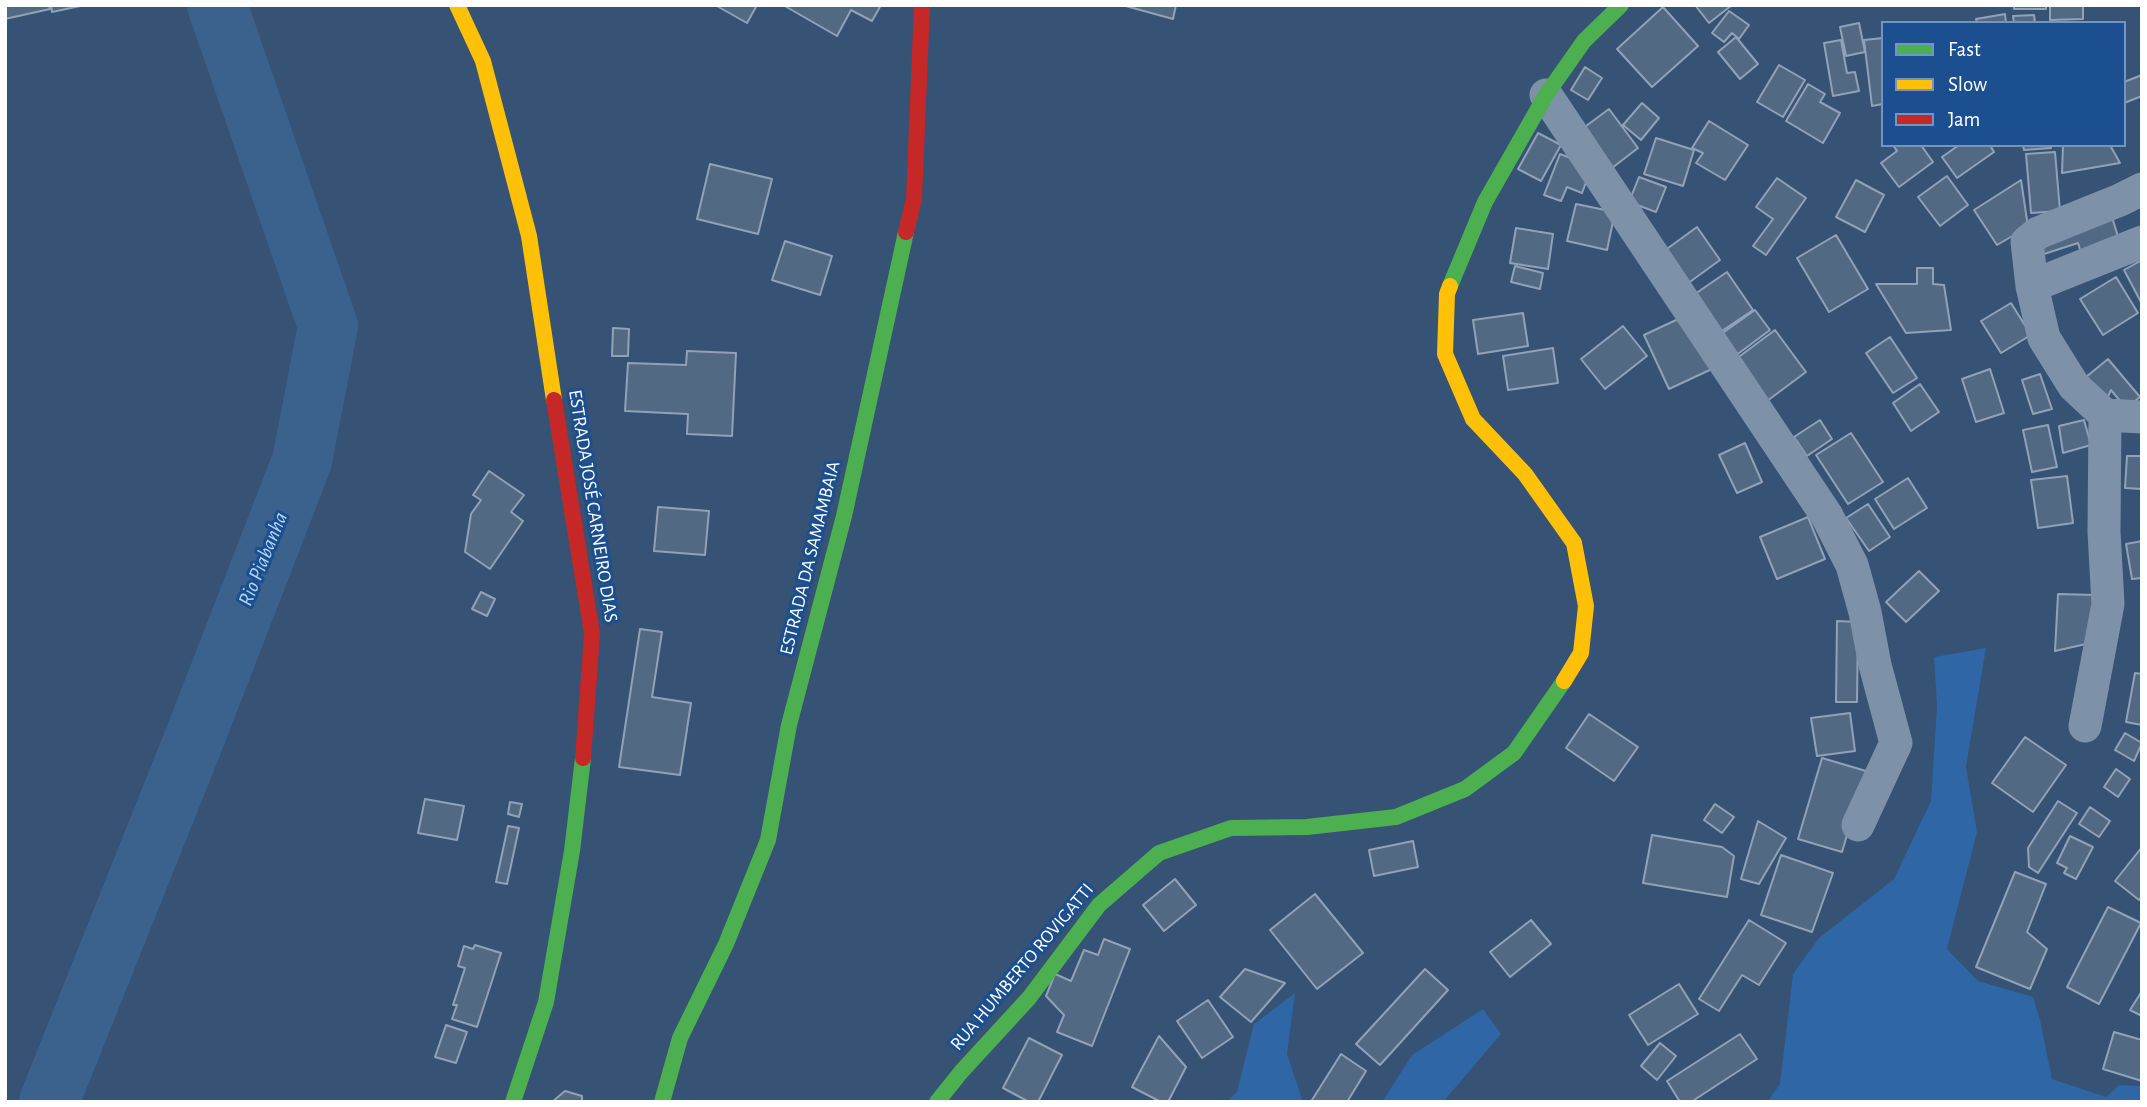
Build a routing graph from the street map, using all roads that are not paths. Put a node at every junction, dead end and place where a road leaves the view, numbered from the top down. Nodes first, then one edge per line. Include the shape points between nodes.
1 (457, 5) edge
2 (922, 5) edge
3 (1621, 5) edge
4 (1546, 95) junction
5 (2142, 189) edge
6 (2142, 242) edge
7 (2032, 286) junction
8 (2105, 415) junction
9 (2142, 417) edge
10 (2085, 726) dead end
11 (1858, 825) dead end
12 (513, 1102) edge
13 (662, 1102) edge
14 (937, 1102) edge

1 - 12 street, ESTRADA JOSÉ CARNEIRO DIAS via 482,61 529,236 592,634 572,850 546,1002
2 - 13 street, ESTRADA DA SAMAMBAIA via 914,199 844,516 789,725 768,840 726,944 680,1038
3 - 4 street, RUA HUMBERTO ROVIGATTI via 1584,41
4 - 11 street via 1828,516 1852,565 1896,743
4 - 14 street, RUA HUMBERTO ROVIGATTI via 1485,202 1447,294 1445,354 1473,419 1525,474 1574,543 1586,606 1581,653 1554,698 1514,753 1465,789 1396,817 1307,827 1231,828 1159,853 1099,905 1029,998
5 - 7 street via 2032,237 2027,242
6 - 7 street
7 - 8 street via 2044,338 2074,386
8 - 9 street
8 - 10 street via 2108,604

